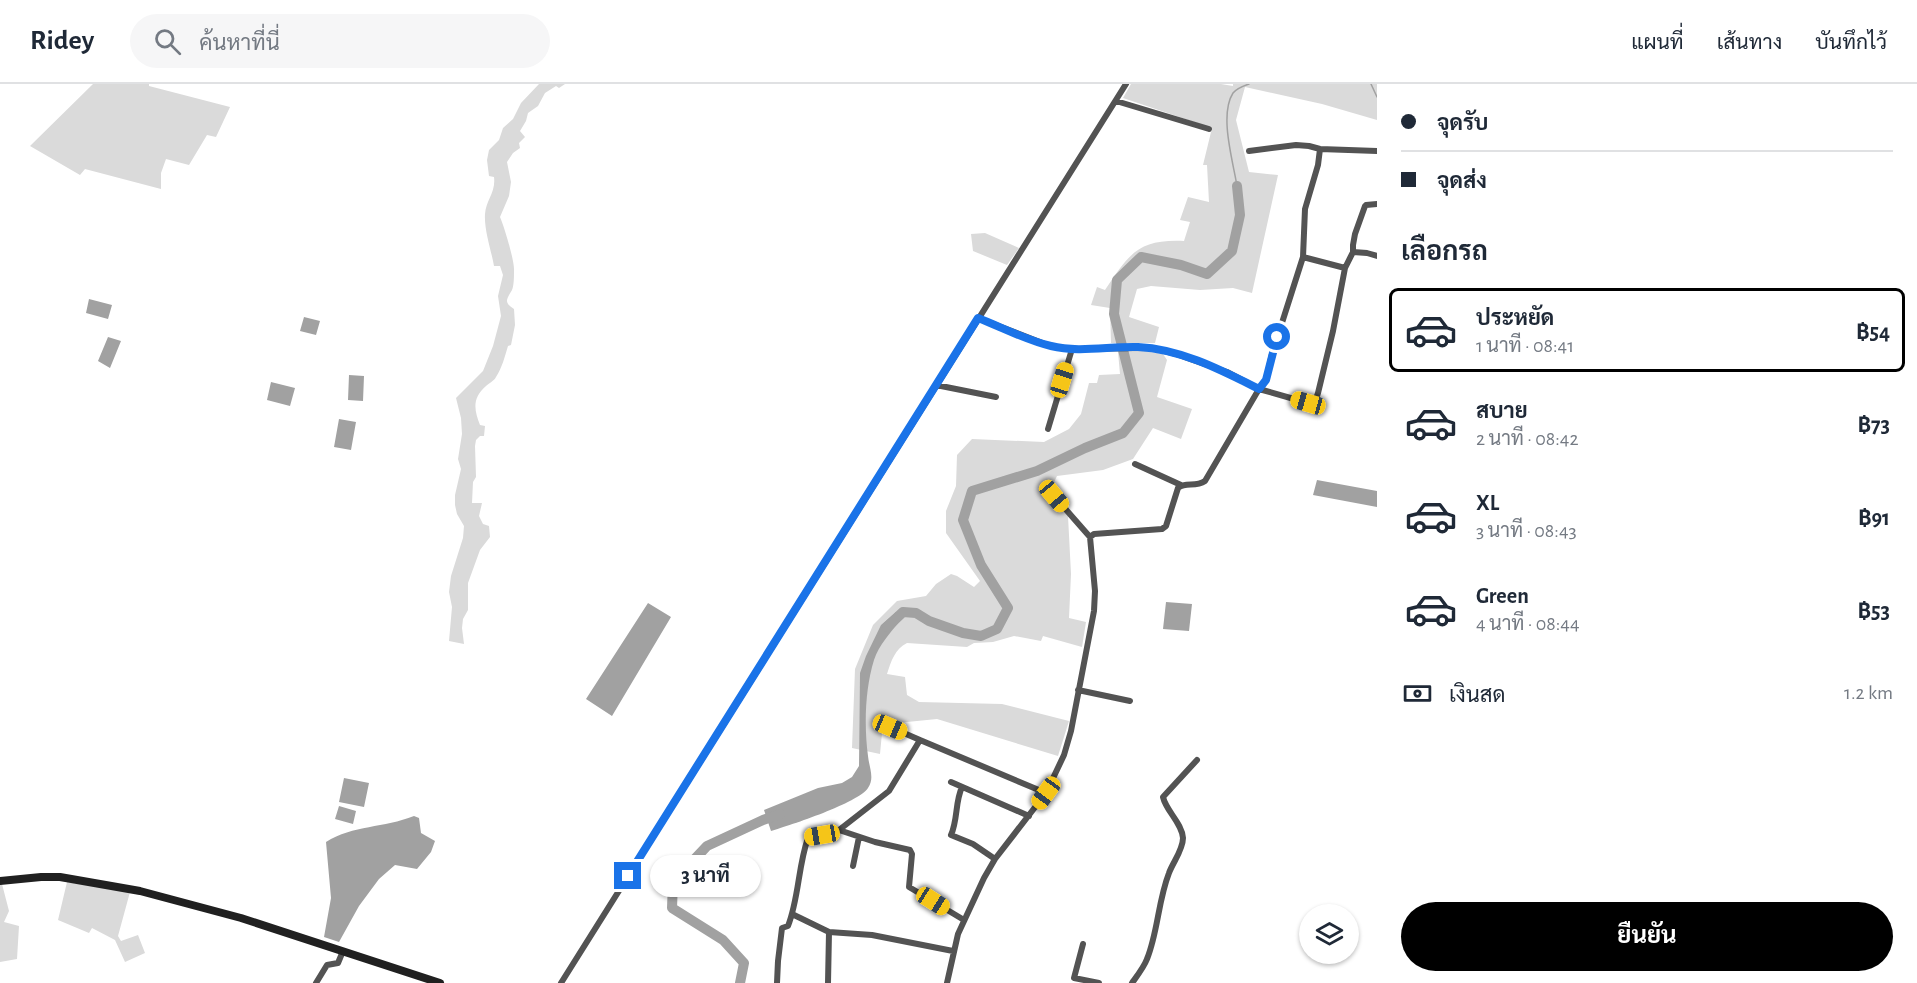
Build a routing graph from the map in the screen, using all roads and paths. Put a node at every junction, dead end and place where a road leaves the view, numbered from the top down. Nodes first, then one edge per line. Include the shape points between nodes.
1 (1126, 84) edge
2 (1116, 101) junction
3 (1209, 129) dead end
4 (1320, 149) junction
5 (1249, 151) dead end
6 (1377, 151) edge
7 (1377, 204) edge
8 (1353, 252) junction
9 (1377, 256) edge
10 (1303, 257) junction
11 (1345, 268) junction
12 (978, 318) junction
13 (1072, 349) junction
14 (936, 385) junction
15 (1259, 389) junction
16 (996, 397) dead end
17 (1048, 429) dead end
18 (1136, 464) dead end
19 (1181, 485) junction
20 (1054, 496) dead end
21 (1090, 537) junction
22 (1078, 690) junction
23 (1130, 701) dead end
24 (890, 727) dead end
25 (920, 740) junction
26 (1197, 760) dead end
27 (951, 782) dead end
28 (962, 787) junction
29 (1046, 793) junction
30 (1029, 816) junction
31 (839, 830) junction
32 (859, 837) junction
33 (995, 859) junction
34 (853, 866) dead end
35 (0, 880) edge
36 (792, 914) junction
37 (964, 920) junction
38 (829, 932) junction
39 (1083, 944) dead end
40 (343, 951) junction
41 (953, 951) junction
42 (316, 983) edge
43 (440, 983) edge
44 (561, 983) edge
45 (777, 983) edge
46 (828, 983) edge
47 (947, 983) edge
48 (1100, 983) edge
49 (1132, 983) edge

1 - 2 street
2 - 3 street
2 - 12 street
4 - 5 street via 1296,145
4 - 6 street
4 - 10 street via 1305,209
7 - 8 street via 1365,206
8 - 9 street
8 - 11 street
10 - 11 street
10 - 15 street via 1266,380
11 - 15 street via 1316,399 1308,403
12 - 13 street via 1050,346
12 - 14 street
13 - 15 street via 1153,348 1202,362
13 - 17 street
14 - 16 street
14 - 44 street
15 - 19 street via 1205,481 1195,486
18 - 19 street
19 - 21 street via 1162,529
20 - 21 street
21 - 22 street via 1094,611
22 - 23 street
22 - 29 street via 1064,755
24 - 25 street
25 - 29 street
25 - 31 street via 889,791
26 - 49 street via 1162,797 1179,826 1182,846 1159,905 1147,960
27 - 28 street
28 - 30 street
28 - 33 street via 951,835
29 - 30 street
30 - 33 street
31 - 32 street
31 - 36 street via 808,838
32 - 34 street
32 - 37 street via 910,850 909,887
33 - 37 street
35 - 40 street via 60,877 122,887 241,918
36 - 38 street
36 - 45 street via 788,926 782,928
37 - 41 street
38 - 41 street via 872,935
38 - 46 street
39 - 48 street via 1074,978
40 - 42 street via 338,963 327,965
40 - 43 street
41 - 47 street

